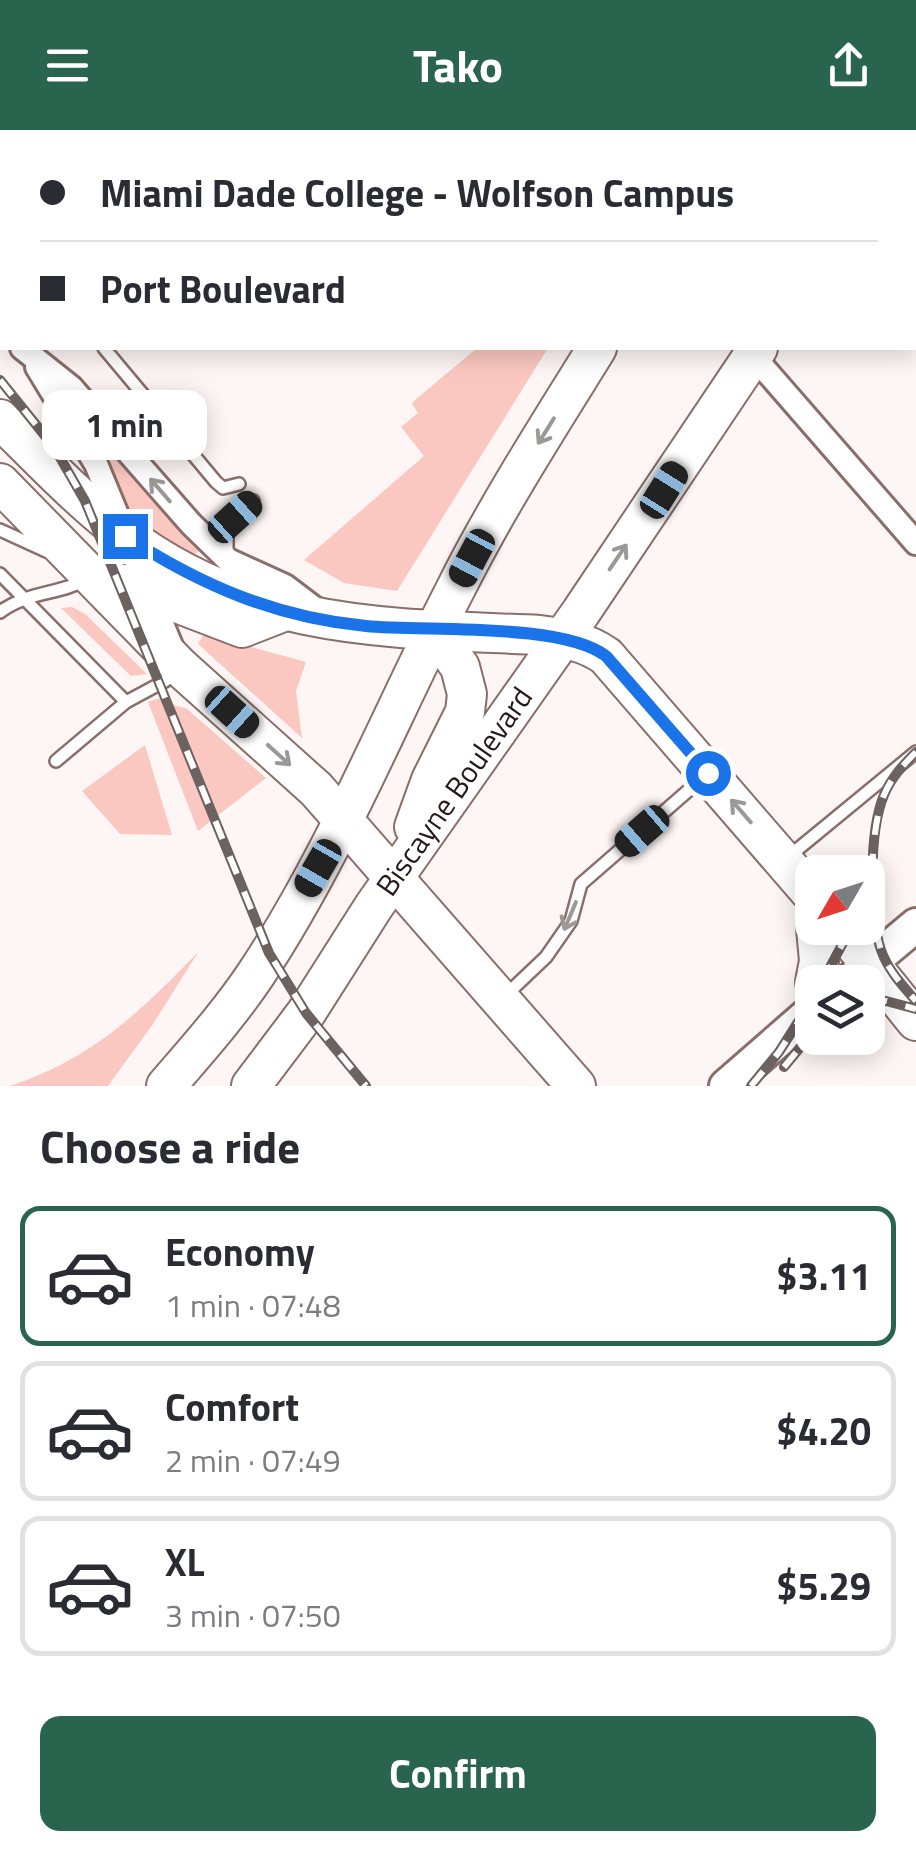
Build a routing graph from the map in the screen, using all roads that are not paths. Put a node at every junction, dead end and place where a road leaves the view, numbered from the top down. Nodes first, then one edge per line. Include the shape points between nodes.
1 (106, 350) edge
2 (595, 350) edge
3 (752, 350) edge
4 (34, 352) edge
5 (0, 420) edge
6 (0, 483) edge
7 (238, 484) dead end
8 (253, 501) dead end
9 (0, 530) edge
10 (125, 536) junction
11 (916, 543) edge
12 (228, 560) junction
13 (0, 574) edge
14 (93, 576) junction
15 (148, 592) junction
16 (23, 597) junction
17 (0, 612) edge
18 (284, 612) junction
19 (330, 620) junction
20 (434, 630) junction
21 (563, 638) junction
22 (180, 667) junction
23 (126, 702) junction
24 (916, 752) edge
25 (56, 760) dead end
26 (708, 773) junction
27 (344, 821) junction
28 (831, 855) edge
29 (795, 877) edge
30 (394, 880) junction
31 (916, 925) edge
32 (868, 965) edge
33 (885, 995) edge
34 (500, 1000) junction
35 (795, 1017) edge
36 (916, 1021) edge
37 (166, 1086) edge
38 (251, 1086) edge
39 (576, 1086) edge
40 (726, 1086) edge

1 - 7 lane via 216,482 223,488
2 -> 20 main road
3 - 11 street
21 -> 3 main road, Biscayne Boulevard
4 - 10 street via 57,404 96,464
12 -> 4 street
5 - 10 main road
6 - 14 main road
8 - 12 lane via 227,528
9 - 14 lane
10 - 15 street
10 - 18 main road via 210,584
12 - 19 street via 285,586
13 - 16 lane
14 - 15 main road
14 - 16 lane
14 - 22 main road
15 - 18 main road via 242,628
15 - 22 street
16 - 17 lane
16 - 23 lane
18 - 19 main road
19 - 20 main road
20 - 21 main road
20 - 27 main road
20 - 30 main road via 464,677 465,712
21 - 26 main road via 606,656
21 - 30 main road, Biscayne Boulevard
22 - 23 lane
22 -> 27 main road
23 - 25 lane
24 - 28 lane
29 -> 26 main road
26 -> 34 lane via 581,884 571,921 546,957
27 - 30 main road
27 - 37 main road via 254,977
30 - 34 main road
30 - 38 main road, Biscayne Boulevard
31 - 32 main road
33 - 36 main road
34 - 39 main road
35 - 40 main road

